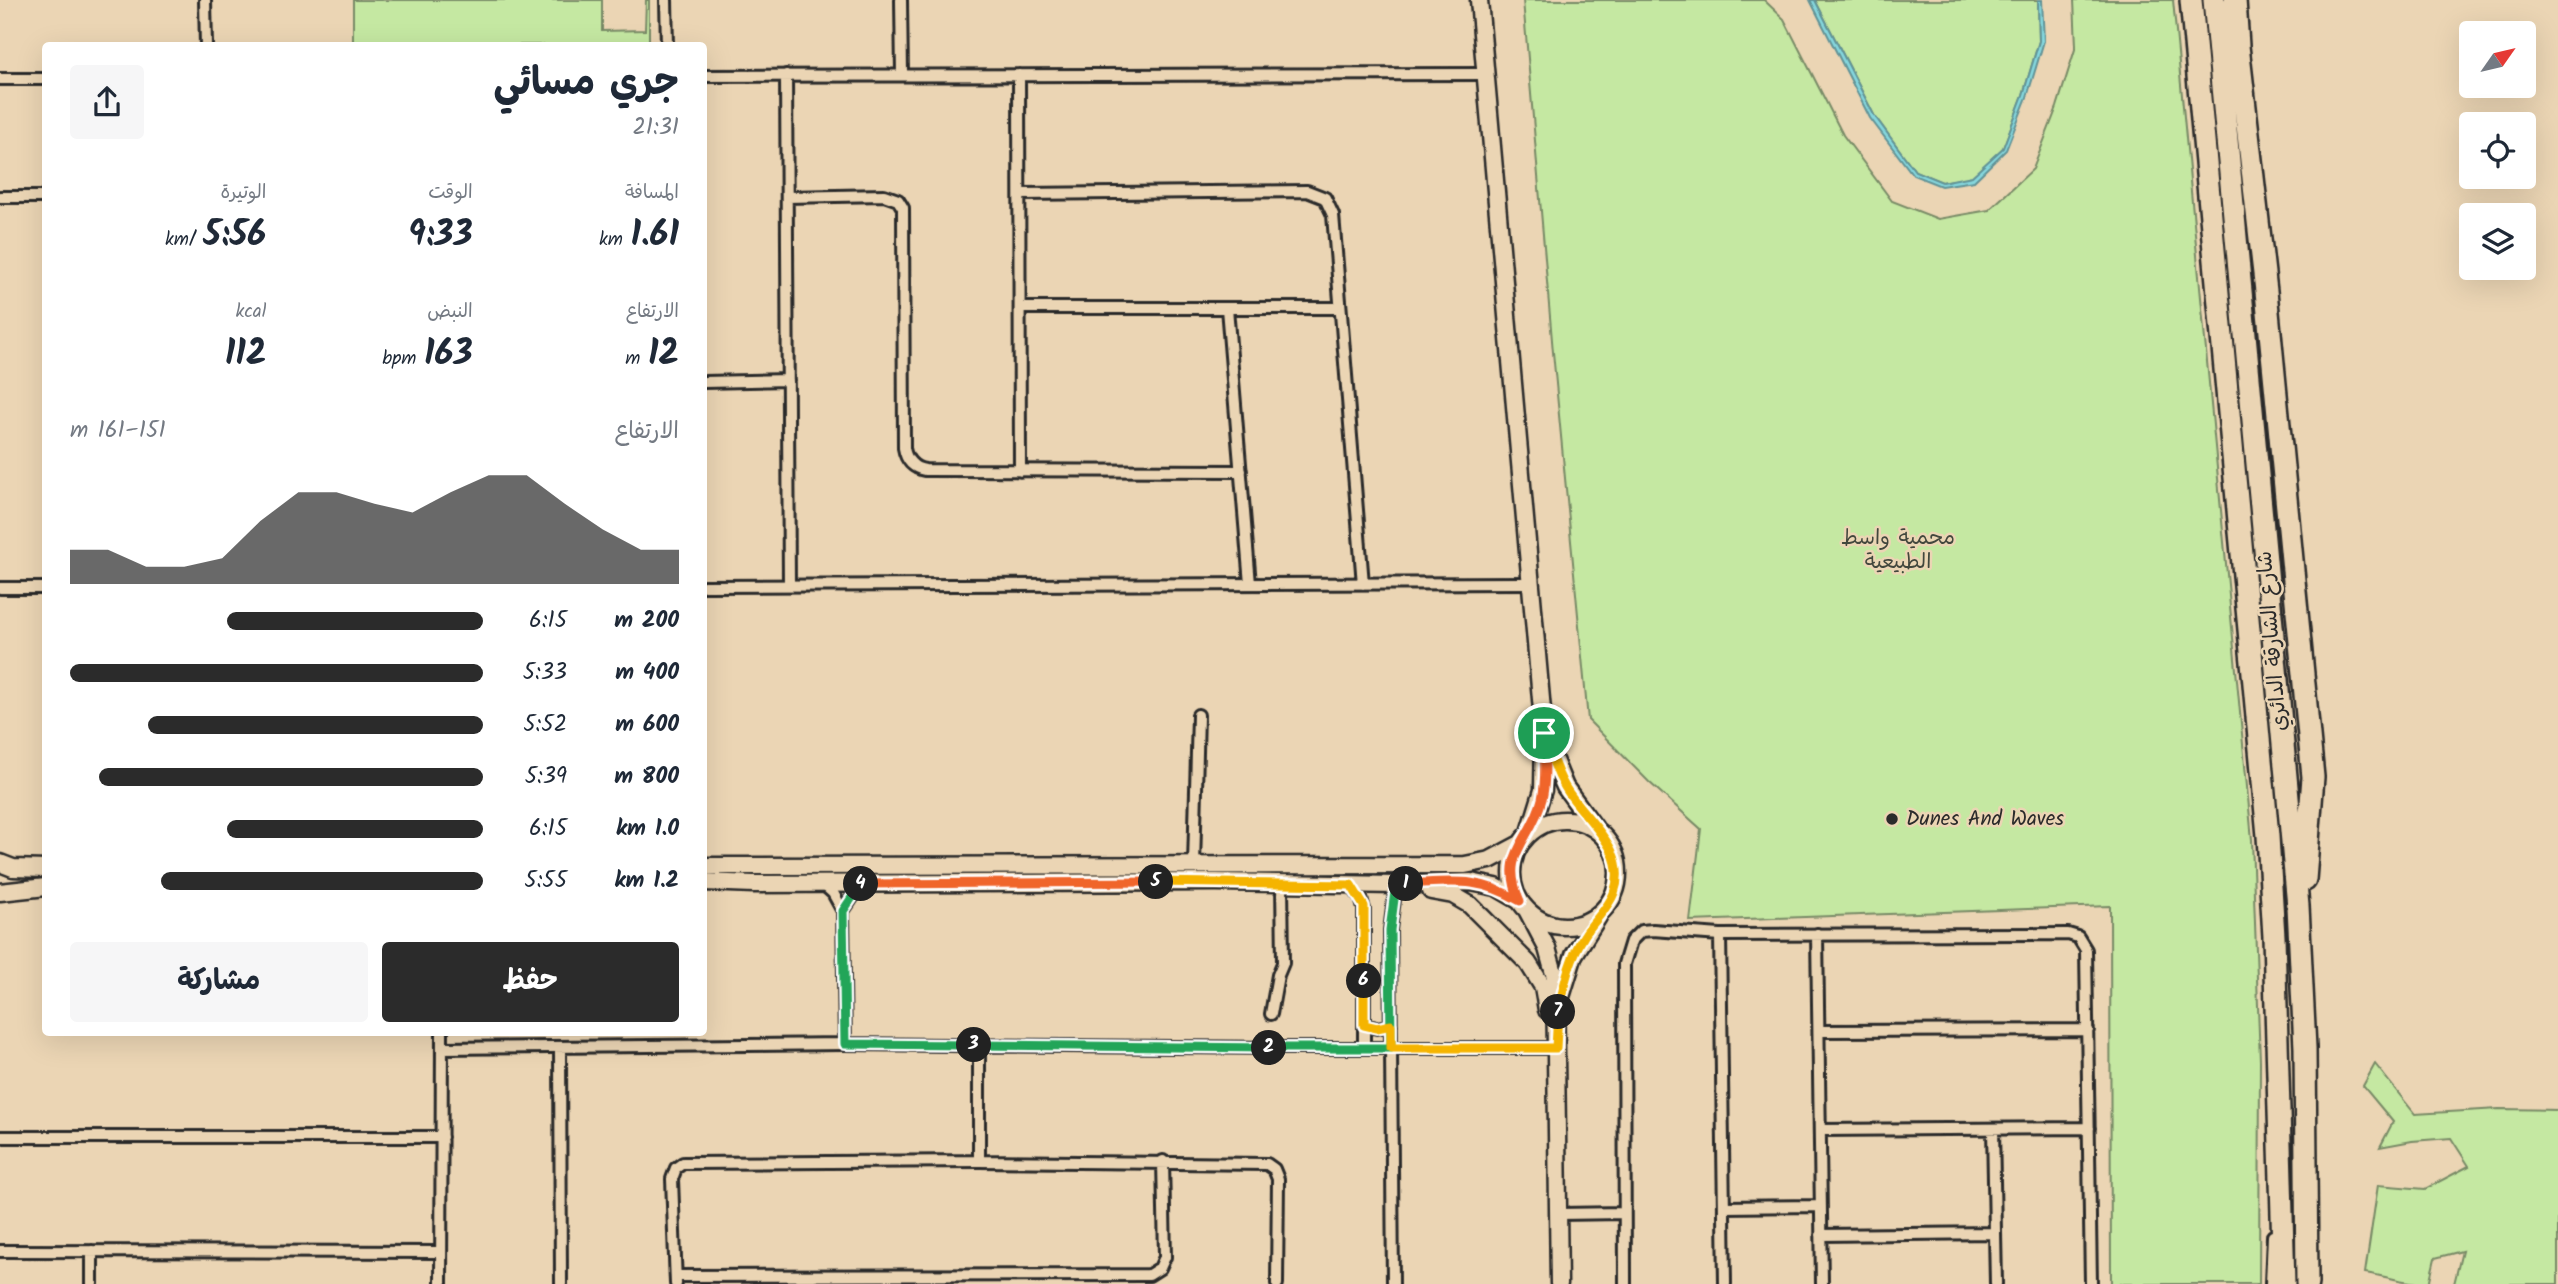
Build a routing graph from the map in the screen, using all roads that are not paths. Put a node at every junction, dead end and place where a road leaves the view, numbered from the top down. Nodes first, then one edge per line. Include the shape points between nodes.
1 (205, 0) edge
2 (666, 0) edge
3 (901, 0) edge
4 (1479, 0) edge
5 (2191, 0) edge
6 (2214, 0) edge
7 (2235, 0) edge
8 (206, 42) edge
9 (667, 42) edge
10 (1486, 74) junction
11 (786, 75) junction
12 (902, 75) junction
13 (1018, 75) junction
14 (707, 76) edge
15 (0, 79) edge
16 (42, 79) edge
17 (1020, 194) junction
18 (0, 197) edge
19 (42, 197) edge
20 (787, 197) junction
21 (1021, 308) junction
22 (1227, 308) junction
23 (1340, 308) junction
24 (788, 380) junction
25 (707, 382) edge
26 (1020, 471) junction
27 (1241, 471) junction
28 (1530, 583) junction
29 (1250, 584) junction
30 (1363, 584) junction
31 (789, 585) junction
32 (707, 586) edge
33 (0, 588) edge
34 (42, 588) edge
35 (1198, 715) dead end
36 (1544, 733) junction
37 (1596, 830) junction
38 (1525, 838) junction
39 (4, 865) edge
40 (1194, 865) junction
41 (1271, 865) junction
42 (707, 866) edge
43 (42, 869) edge
44 (707, 882) edge
45 (1216, 882) junction
46 (862, 883) junction
47 (1282, 883) junction
48 (823, 884) junction
49 (1401, 884) junction
50 (1351, 885) junction
51 (42, 887) edge
52 (5, 890) edge
53 (1523, 905) junction
54 (2298, 906) junction
55 (843, 911) junction
56 (1600, 913) junction
57 (1817, 934) junction
58 (1720, 935) junction
59 (1271, 1014) dead end
60 (1556, 1020) junction
61 (1364, 1025) junction
62 (1391, 1025) junction
63 (2088, 1030) junction
64 (1819, 1031) junction
65 (442, 1036) edge
66 (845, 1044) junction
67 (979, 1045) junction
68 (560, 1047) junction
69 (1364, 1047) junction
70 (1556, 1047) junction
71 (442, 1048) junction
72 (1391, 1048) junction
73 (2089, 1128) junction
74 (1993, 1129) junction
75 (1820, 1130) junction
76 (0, 1137) edge
77 (442, 1137) junction
78 (2281, 1153) junction
79 (979, 1161) junction
80 (1163, 1161) junction
81 (1821, 1206) junction
82 (1724, 1207) junction
83 (1624, 1213) junction
84 (1559, 1214) junction
85 (1995, 1234) junction
86 (1821, 1235) junction
87 (0, 1251) edge
88 (92, 1251) junction
89 (441, 1252) junction
90 (676, 1280) edge
91 (789, 1280) edge
92 (92, 1284) edge
93 (441, 1284) edge
94 (561, 1284) edge
95 (1277, 1284) edge
96 (1392, 1284) edge
97 (1559, 1284) edge
98 (1625, 1284) edge
99 (1725, 1284) edge
100 (1822, 1284) edge
101 (1996, 1284) edge
102 (2091, 1284) edge
103 (2271, 1284) edge
104 (2284, 1284) edge
105 (2307, 1284) edge

1 - 8 street
2 - 9 street
3 - 12 street
4 - 10 main road
5 - 78 highway, شارع الشارقة الدائري via 2268,836
6 - 54 highway, شارع الشارقة الدائري
7 - 54 highway via 2313,778 2306,877
10 - 13 street
10 - 28 main road
11 - 12 street
11 - 14 street
11 - 20 street
12 - 13 street
13 - 17 street
15 - 16 street
17 - 21 street
17 - 23 street via 1314,192 1332,209
18 - 19 street
20 - 24 street
20 - 26 street via 884,195 901,204 905,453 915,467 925,470
21 - 22 street
21 - 26 street
22 - 23 street
22 - 27 street
23 - 30 street
24 - 25 street
24 - 31 street
26 - 27 street
27 - 29 street
28 - 30 street
28 - 36 main road
29 - 30 street
29 - 31 street
31 - 32 street
33 - 34 street
35 - 40 street
36 - 37 main road via 1560,778
36 - 38 main road via 1543,790
37 - 38 main road via 1584,823 1555,820
37 - 56 main road via 1609,843 1618,869 1613,896
38 - 41 main road via 1498,857 1473,864
38 - 53 main road via 1512,872
39 - 43 main road
39 - 52 main road
40 - 41 main road
40 - 42 main road
41 - 45 main road via 1269,874
44 - 48 main road
45 - 46 main road
45 - 47 main road
46 - 48 main road
46 - 55 street
47 - 50 main road
47 - 59 street via 1283,963
48 - 55 street
49 - 50 main road
49 - 53 main road via 1479,883 1496,887
49 - 62 street via 1390,930
49 - 70 main road via 1464,900 1528,963 1543,987
50 - 61 street via 1364,909
51 - 52 main road
53 - 56 main road via 1550,924 1563,926
53 - 60 main road via 1553,967
54 - 105 highway, شارع الشارقة الدائري via 2305,1048
55 - 66 street
56 - 60 main road via 1570,965
57 - 58 street
57 - 63 street via 2073,934 2086,950
57 - 64 street
58 - 82 street
58 - 83 street via 1641,931 1626,951
60 - 70 main road
61 - 62 street
61 - 69 street
62 - 72 street
63 - 64 street
63 - 73 street
64 - 75 street
65 - 71 street
66 - 67 street
66 - 68 street
67 - 69 street
67 - 79 street
68 - 71 street
68 - 94 street
69 - 72 street
70 - 72 street
70 - 84 main road
71 - 77 street
72 - 96 street
73 - 74 street
73 - 102 street
74 - 75 street
74 - 85 street
75 - 81 street
76 - 77 street
77 - 89 street
78 - 103 street
78 - 104 highway, شارع الشارقة الدائري
79 - 80 street
79 - 90 street via 684,1163 672,1179
80 - 91 street via 1165,1257 1160,1268 1149,1275
80 - 95 street via 1263,1163 1274,1169 1278,1179
81 - 82 street
81 - 86 street
82 - 99 street
83 - 84 street
83 - 98 street
84 - 97 main road
85 - 86 street
85 - 101 street
86 - 100 street
87 - 88 street
88 - 89 street
88 - 92 street
89 - 93 street
90 - 91 street

